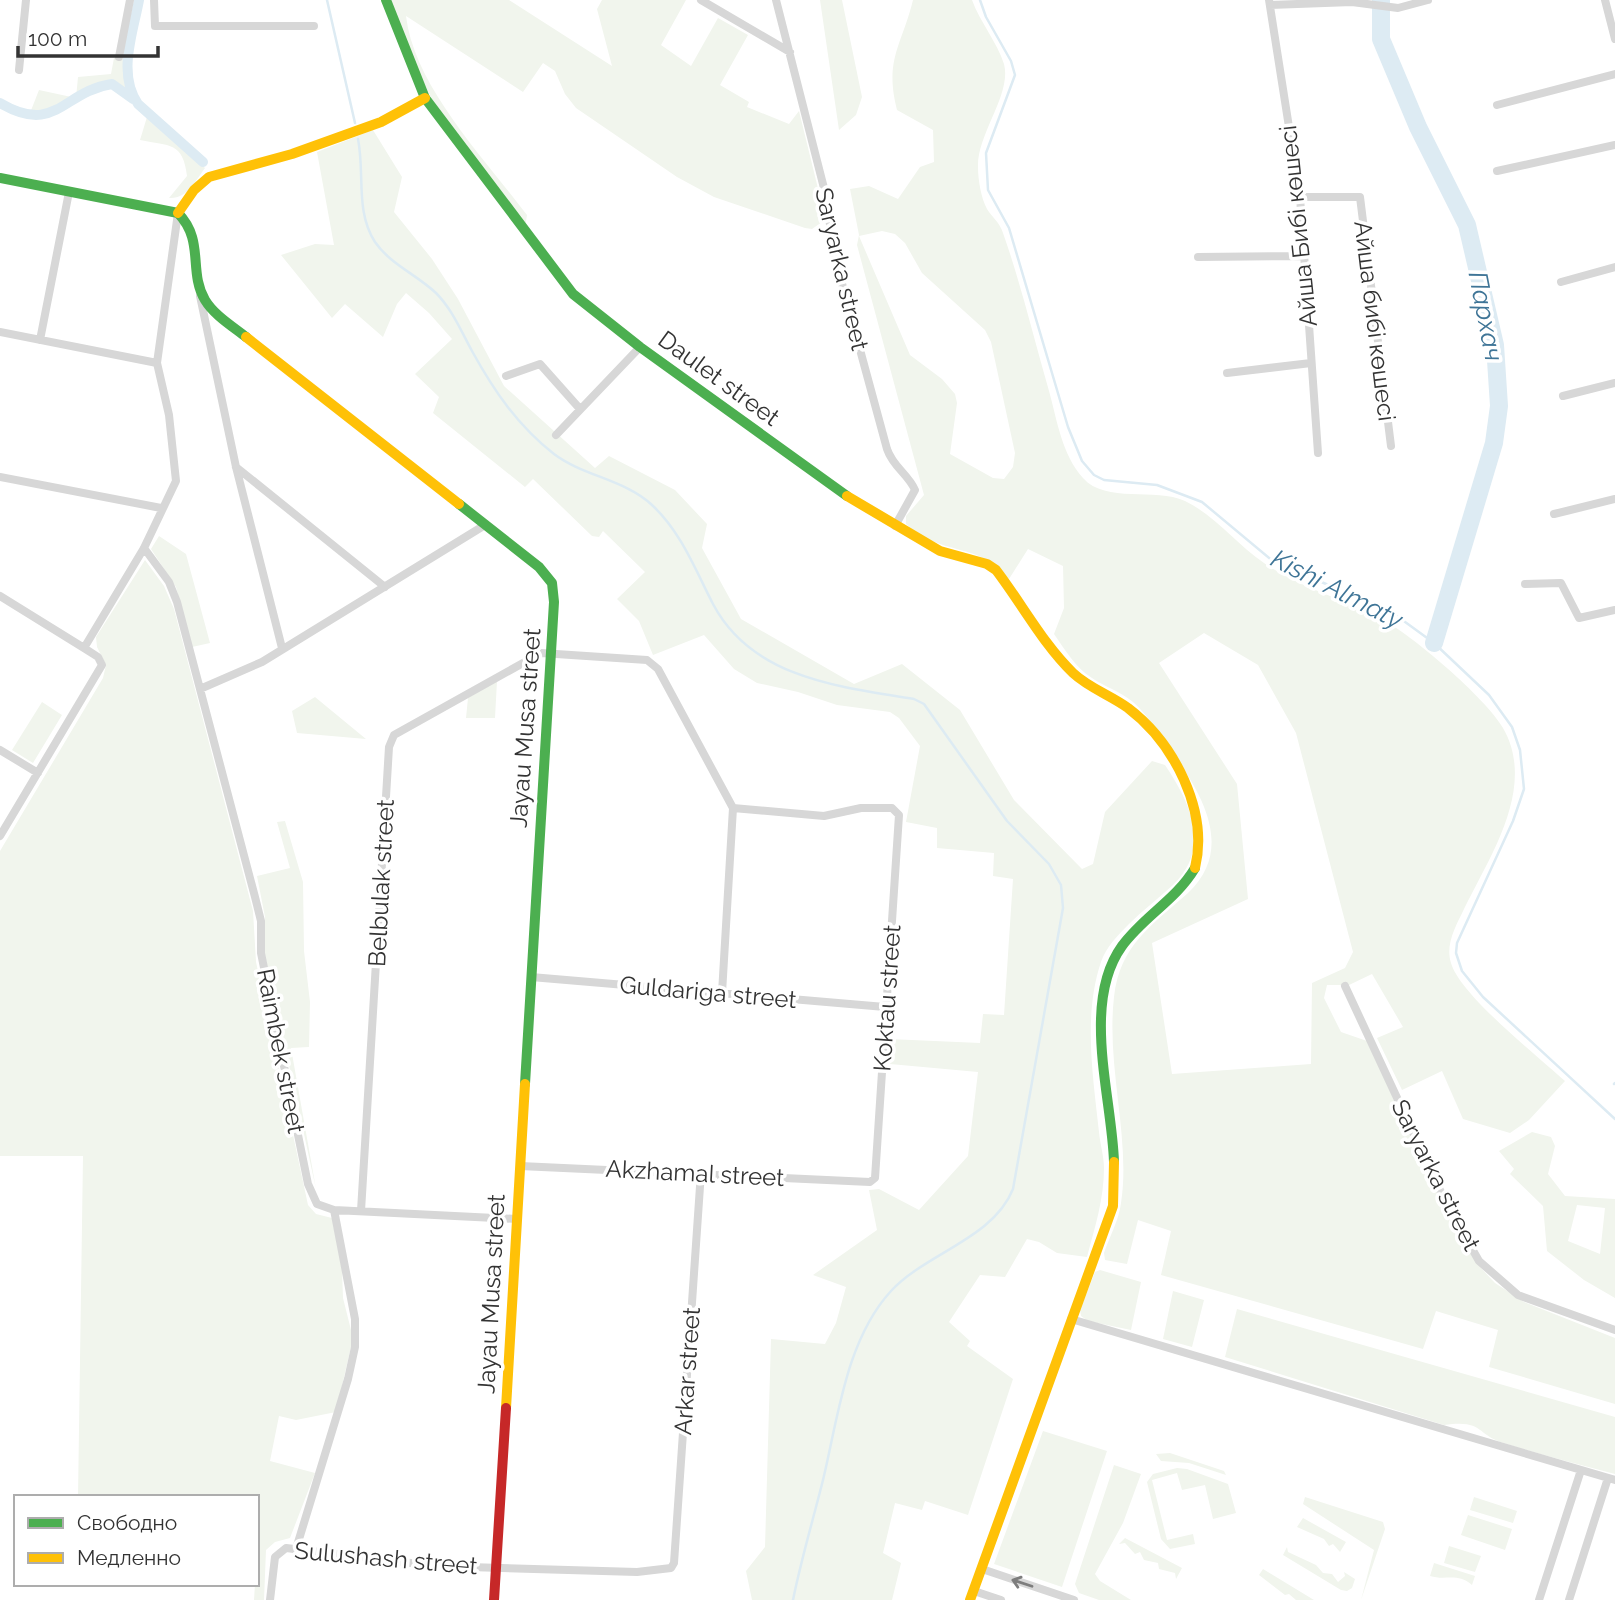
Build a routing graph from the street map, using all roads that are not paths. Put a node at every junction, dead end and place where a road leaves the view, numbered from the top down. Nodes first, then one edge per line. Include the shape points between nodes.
1 (26, 0) edge
2 (131, 0) edge
3 (154, 0) edge
4 (386, 0) edge
5 (701, 0) edge
6 (776, 0) edge
7 (1428, 0) edge
8 (1605, 0) edge
9 (1269, 3) edge
10 (314, 26) dead end
11 (1615, 39) edge
12 (790, 52) junction
13 (119, 57) dead end
14 (19, 70) dead end
15 (1615, 74) edge
16 (425, 98) junction
17 (1497, 105) dead end
18 (1615, 145) edge
19 (1497, 171) dead end
20 (0, 178) edge
21 (69, 192) junction
22 (1300, 197) junction
23 (178, 213) junction
24 (1302, 256) junction
25 (1198, 257) dead end
26 (1615, 267) edge
27 (1561, 282) dead end
28 (200, 295) junction
29 (0, 332) edge
30 (40, 340) junction
31 (640, 347) junction
32 (157, 363) junction
33 (1311, 363) junction
34 (1227, 373) dead end
35 (506, 376) dead end
36 (1615, 383) edge
37 (1563, 396) dead end
38 (580, 409) junction
39 (556, 435) dead end
40 (1391, 446) dead end
41 (1318, 453) dead end
42 (236, 467) junction
43 (0, 477) edge
44 (1615, 499) edge
45 (161, 508) junction
46 (1553, 514) dead end
47 (485, 525) junction
48 (895, 526) junction
49 (144, 548) junction
50 (1525, 584) dead end
51 (385, 587) junction
52 (0, 596) edge
53 (1615, 610) edge
54 (85, 648) junction
55 (282, 648) junction
56 (551, 653) junction
57 (200, 689) junction
58 (0, 750) edge
59 (38, 773) junction
60 (733, 808) junction
61 (0, 836) edge
62 (531, 978) junction
63 (1345, 986) dead end
64 (722, 993) junction
65 (885, 1007) junction
66 (520, 1166) junction
67 (701, 1172) junction
68 (870, 1182) joint
69 (334, 1210) junction
70 (361, 1210) junction
71 (517, 1219) junction
72 (1071, 1319) junction
73 (1615, 1330) edge
74 (1581, 1469) junction
75 (1612, 1479) edge
76 (296, 1549) junction
77 (496, 1568) junction
78 (671, 1568) joint
79 (982, 1569) junction
80 (972, 1595) edge
81 (270, 1600) edge
82 (494, 1600) edge
83 (1001, 1600) edge
84 (1074, 1600) edge
85 (1539, 1600) edge
86 (1569, 1600) edge

1 - 14 street
2 - 13 street
3 - 10 street via 155,26
4 - 16 street, Daulet street
5 - 12 street
6 - 12 street, Saryarka street
7 - 9 street via 1398,8 1352,2
8 - 11 street
9 - 22 street, Айша Бибі көшесі
12 - 48 street, Saryarka street via 826,196 834,254 887,449 894,466 915,490
15 - 17 street
16 - 23 street via 381,122 209,177
16 - 31 street, Daulet street via 559,278
18 - 19 street
20 - 21 street
21 - 23 street
21 - 30 street
22 - 24 street, Айша Бибі көшесі
22 - 40 street, Айша бибі көшесі via 1360,197
23 - 28 street via 196,242
23 - 32 street
24 - 25 street
24 - 33 street, Айша Бибі көшесі
26 - 27 street
28 - 42 street
28 - 47 street, Jayau Musa street via 219,317
29 - 30 street
30 - 32 street
31 - 38 street
31 - 48 street, Daulet street
32 - 45 street via 177,471
33 - 34 street
33 - 41 street, Айша Бибі көшесі
35 - 38 street via 540,363
36 - 37 street
38 - 39 street
42 - 51 street
42 - 55 street
43 - 45 street
44 - 46 street
45 - 49 street
47 - 51 street
47 - 56 street, Jayau Musa street via 539,567 552,583
48 - 72 street, Daulet street via 940,551 996,570 1071,670 1136,714 1178,771 1196,808 1201,842 1197,863 1187,882 1125,941 1107,980 1103,1044 1114,1194 1104,1235
49 - 54 street
49 - 57 street, Raimbek street via 169,582 177,602
50 - 53 street via 1561,583 1579,618
51 - 55 street
52 - 54 street
54 - 59 street via 100,660 100,672
55 - 57 street via 243,673
56 - 60 street via 654,664
56 - 62 street, Jayau Musa street
56 - 70 street, Belbulak street via 538,655 390,742
57 - 69 street, Raimbek street via 260,914 261,953 308,1184 317,1204
58 - 59 street
59 - 61 street
60 - 64 street
60 - 65 street, Koktau street via 816,816 870,807 898,812
62 - 64 street, Guldariga street
62 - 66 street, Jayau Musa street
63 - 73 street, Saryarka street via 1446,1203 1479,1261 1518,1295
64 - 65 street, Guldariga street
65 - 68 street, Koktau street via 875,1178
66 - 67 street, Akzhamal street
66 - 71 street, Jayau Musa street
67 - 68 street, Akzhamal street
67 - 78 street, Arkar street
69 - 70 street
69 - 76 street via 356,1334 348,1379
70 - 71 street
71 - 77 street, Jayau Musa street
72 - 74 street
72 - 79 street, Daulet street
74 - 75 street
74 - 85 street
75 - 86 street
76 - 77 street, Sulushash street via 389,1562
76 - 81 street, Sulushash street via 277,1552
77 - 78 street, Sulushash street via 637,1572
77 - 82 street, Jayau Musa street
79 - 80 street, Daulet street
84 -> 79 street
80 - 83 street

